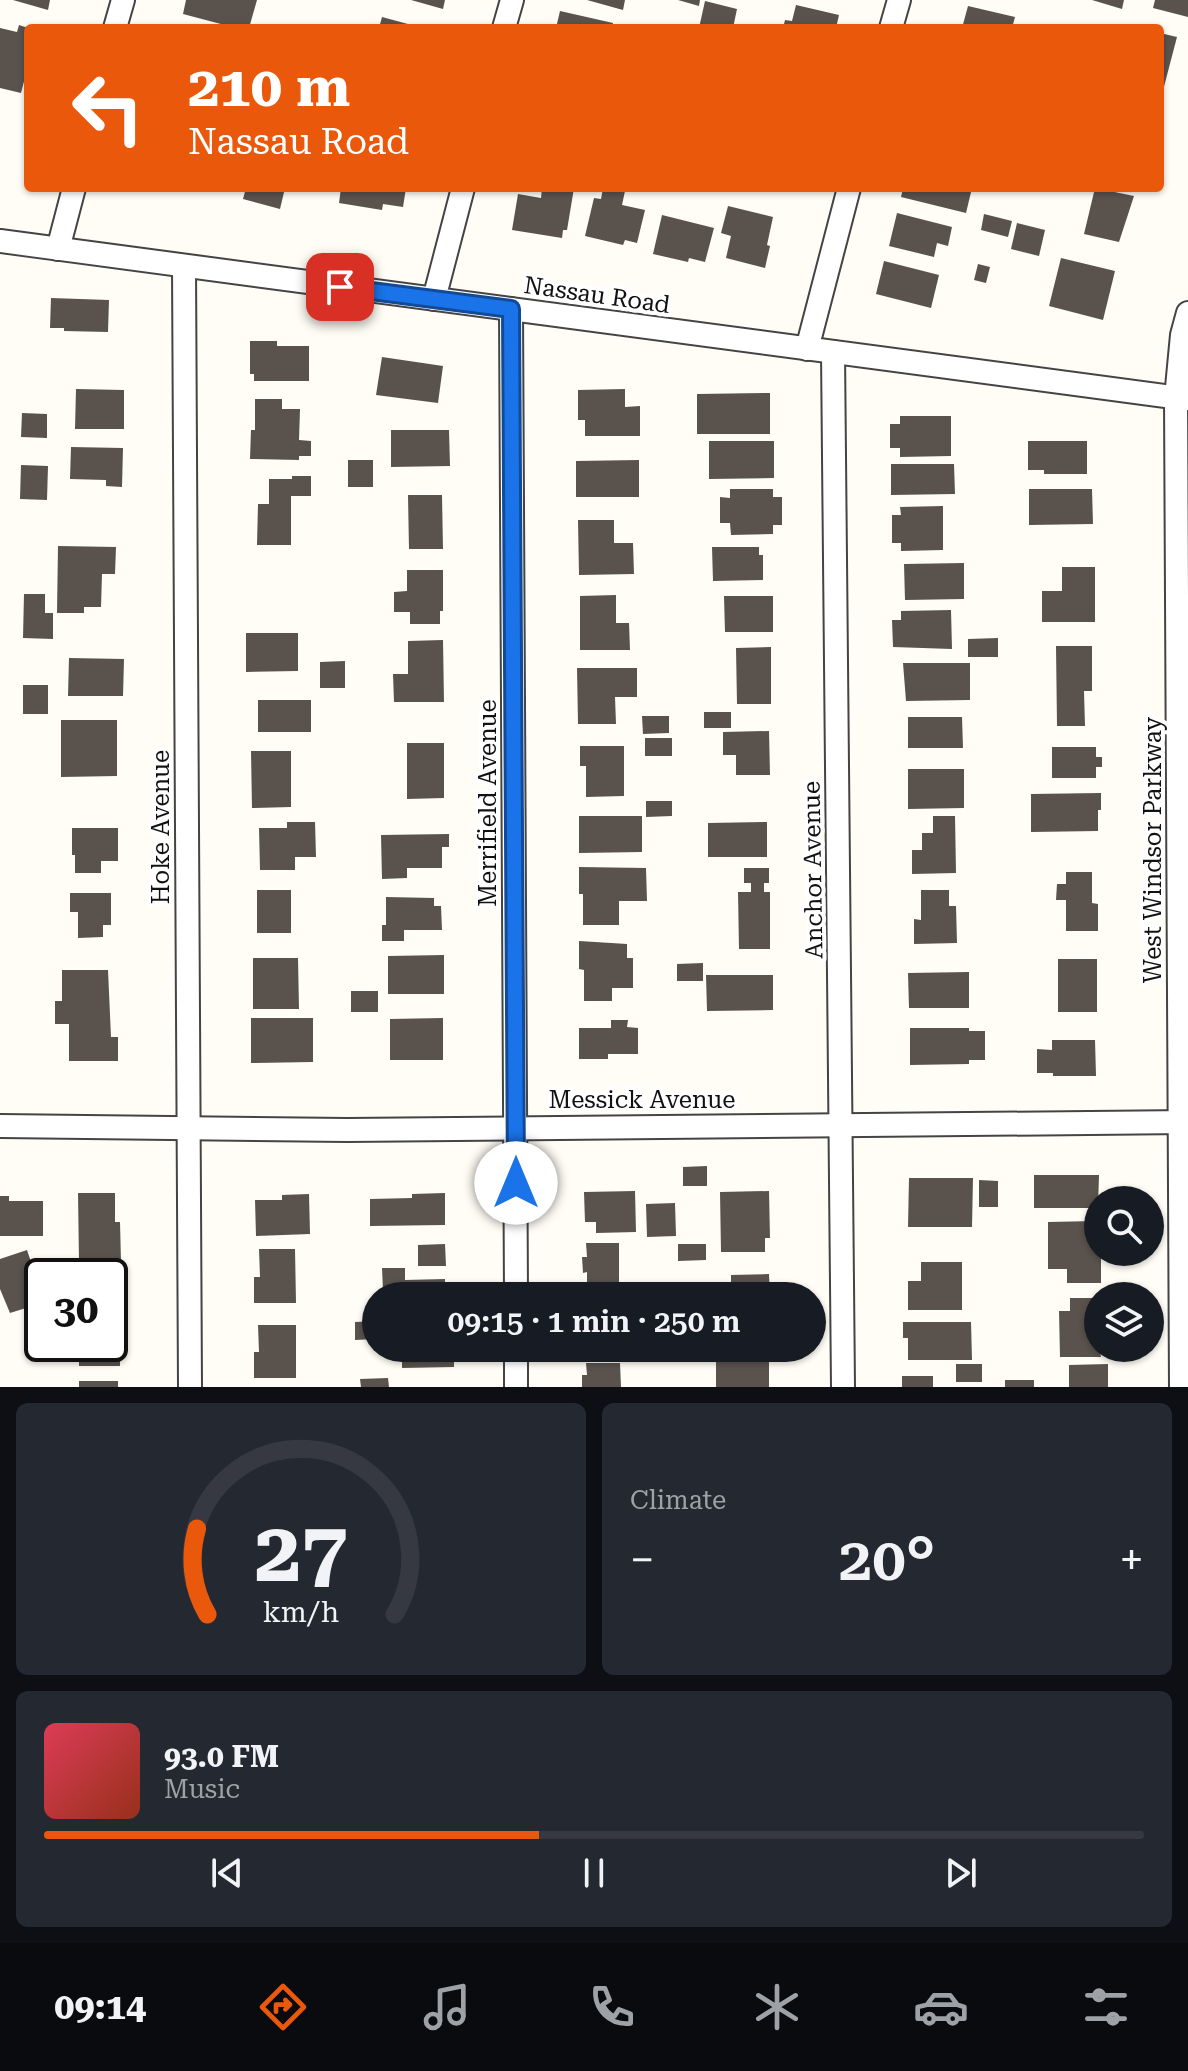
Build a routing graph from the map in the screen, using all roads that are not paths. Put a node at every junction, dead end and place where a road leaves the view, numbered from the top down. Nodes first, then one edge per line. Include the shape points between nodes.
1 (123, 0) edge
2 (512, 0) edge
3 (899, 0) edge
4 (116, 24) edge
5 (505, 24) edge
6 (892, 24) edge
7 (73, 192) edge
8 (462, 192) edge
9 (848, 192) edge
10 (0, 241) edge
11 (58, 249) junction
12 (184, 266) junction
13 (434, 299) junction
14 (511, 309) junction
15 (1188, 313) edge
16 (807, 349) junction
17 (833, 352) junction
18 (1182, 399) edge
19 (1184, 1122) edge
20 (841, 1125) junction
21 (0, 1126) edge
22 (516, 1126) junction
23 (189, 1128) junction
24 (516, 1282) edge
25 (516, 1362) edge
26 (190, 1387) edge
27 (516, 1387) edge
28 (843, 1387) edge
29 (1181, 1387) edge

1 - 4 street
2 - 5 street
3 - 6 street
7 - 11 street
8 - 13 street
9 - 16 street
10 - 11 street, Nassau Road
11 - 12 street, Nassau Road
12 - 13 street, Nassau Road
12 - 23 street, Hoke Avenue
13 - 14 street, Nassau Road
14 - 16 street, Nassau Road
14 - 22 street, Merrifield Avenue
15 - 18 street, West Windsor Parkway via 1182,335
16 - 17 street, Nassau Road
17 - 18 street, Nassau Road
17 - 20 street, Anchor Avenue
18 - 19 street, West Windsor Parkway
19 - 20 street, Messick Avenue
19 - 29 street, West Windsor Parkway
20 - 22 street, Messick Avenue
20 - 28 street, Anchor Avenue
21 - 23 street, Messick Avenue
22 - 23 street, Messick Avenue
22 - 24 street, Merrifield Avenue
23 - 26 street, Hoke Avenue
25 - 27 street

